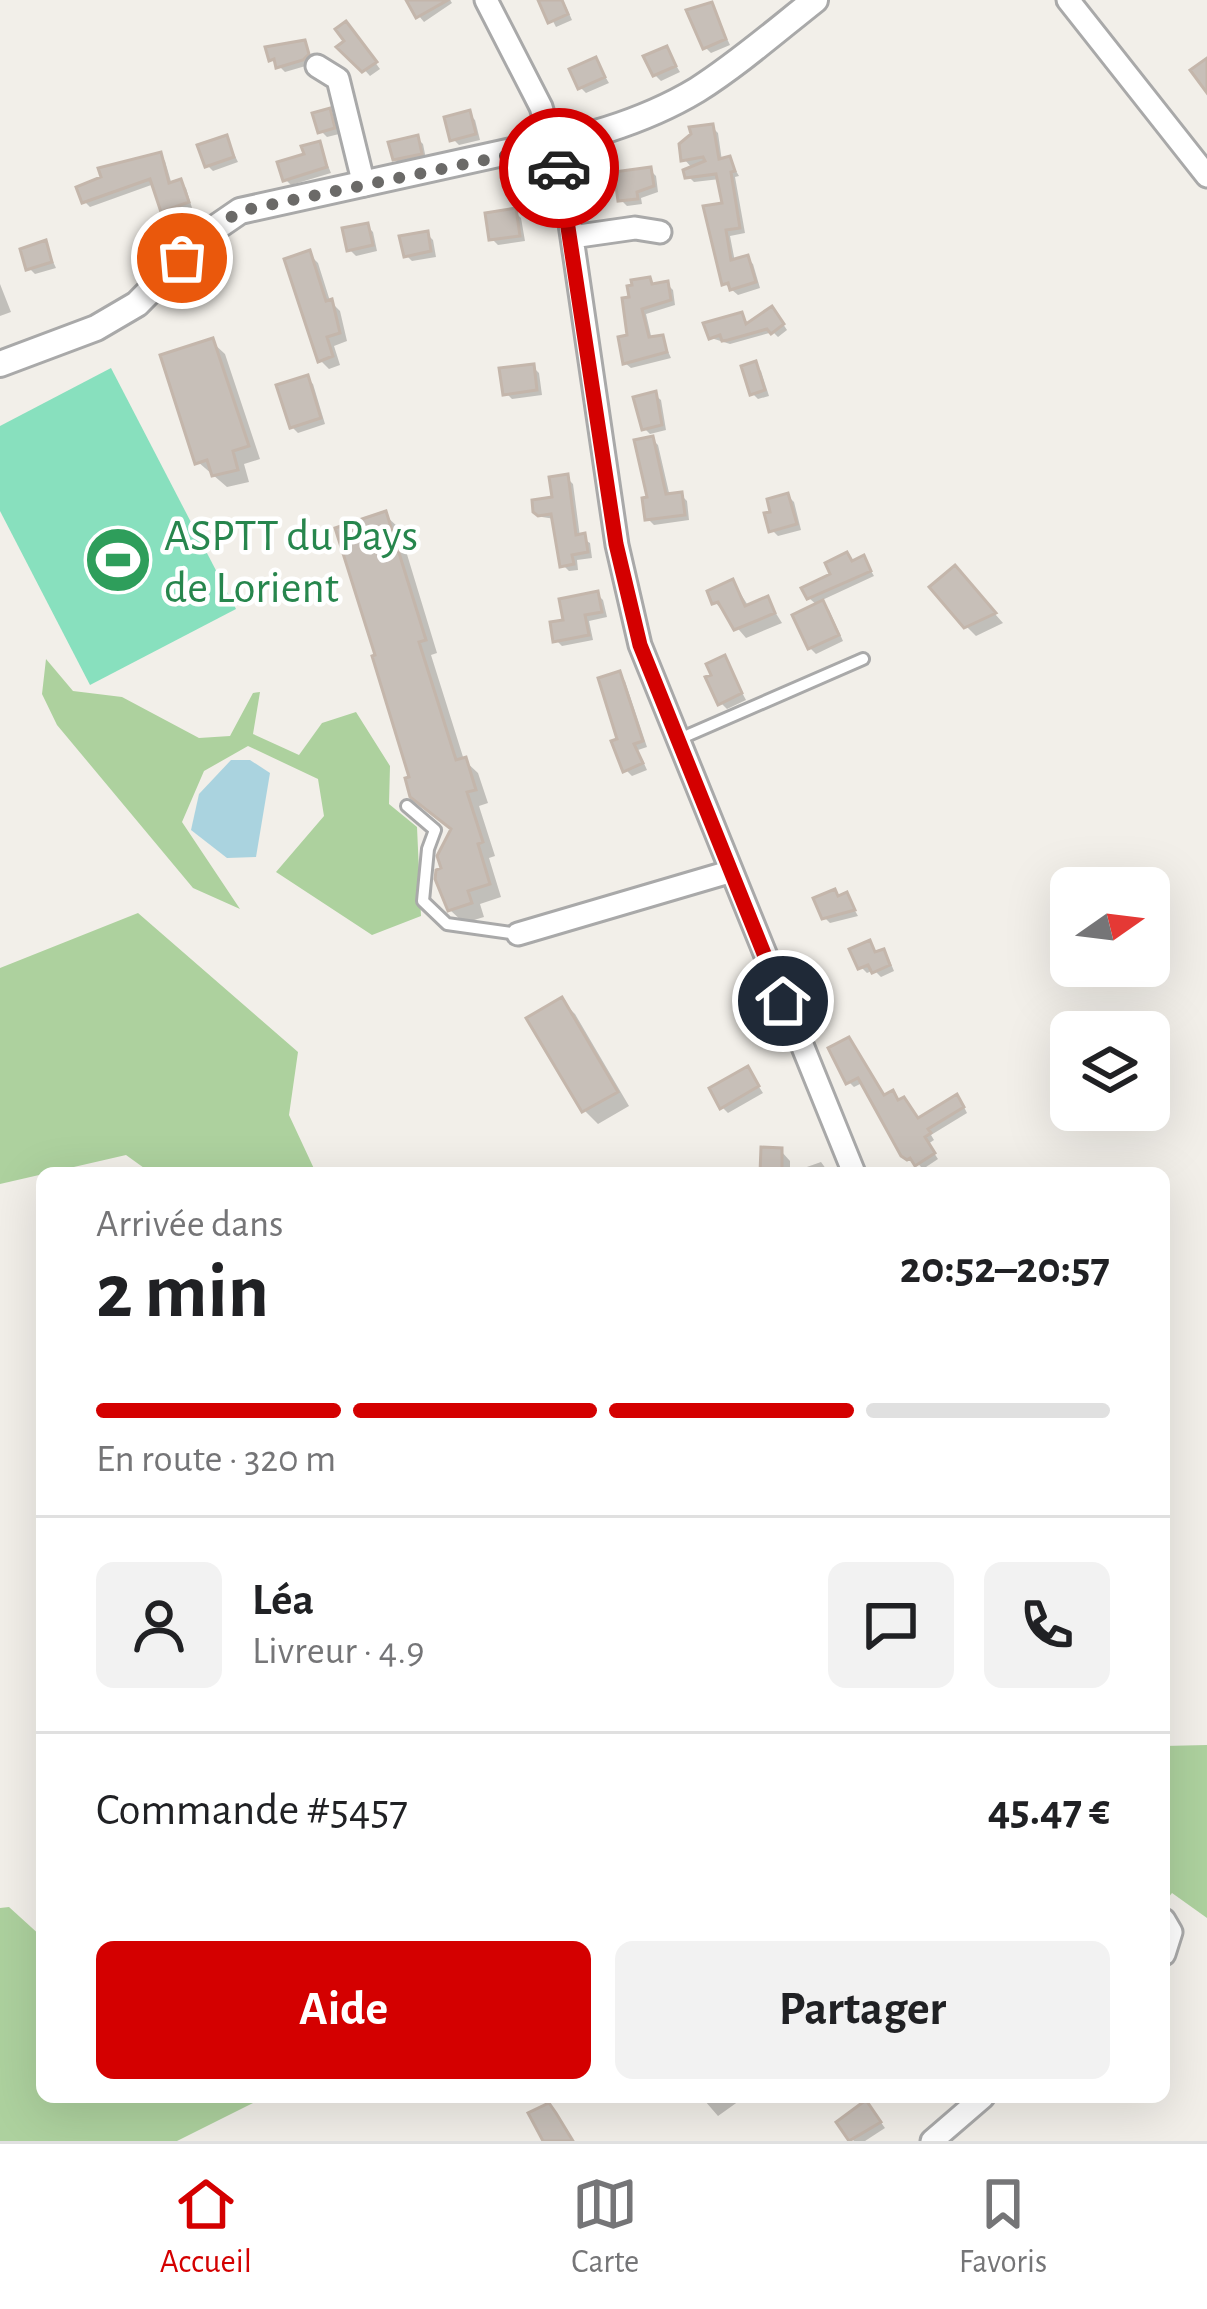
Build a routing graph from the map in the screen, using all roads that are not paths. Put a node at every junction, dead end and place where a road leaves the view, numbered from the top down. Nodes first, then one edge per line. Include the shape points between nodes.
1 (486, 0) edge
2 (815, 0) edge
3 (1068, 0) edge
4 (317, 66) dead end
5 (552, 146) junction
6 (1207, 176) edge
7 (364, 184) junction
8 (660, 232) dead end
9 (572, 237) junction
10 (0, 364) edge
11 (863, 659) dead end
12 (677, 740) junction
13 (407, 806) dead end
14 (730, 872) junction
15 (518, 934) joint
16 (852, 1167) edge
17 (975, 2103) edge
18 (932, 2141) edge

1 - 5 street via 541,107
2 - 5 street via 696,90
3 - 6 street
4 - 7 street via 338,79
5 - 7 street
5 - 9 street
7 - 10 street via 240,211 137,304
8 - 9 street
9 - 12 street via 616,544 640,645
11 - 12 lane
12 - 14 street
13 - 15 lane via 435,830 423,901 447,924
14 - 15 street
14 - 16 street
17 - 18 street

